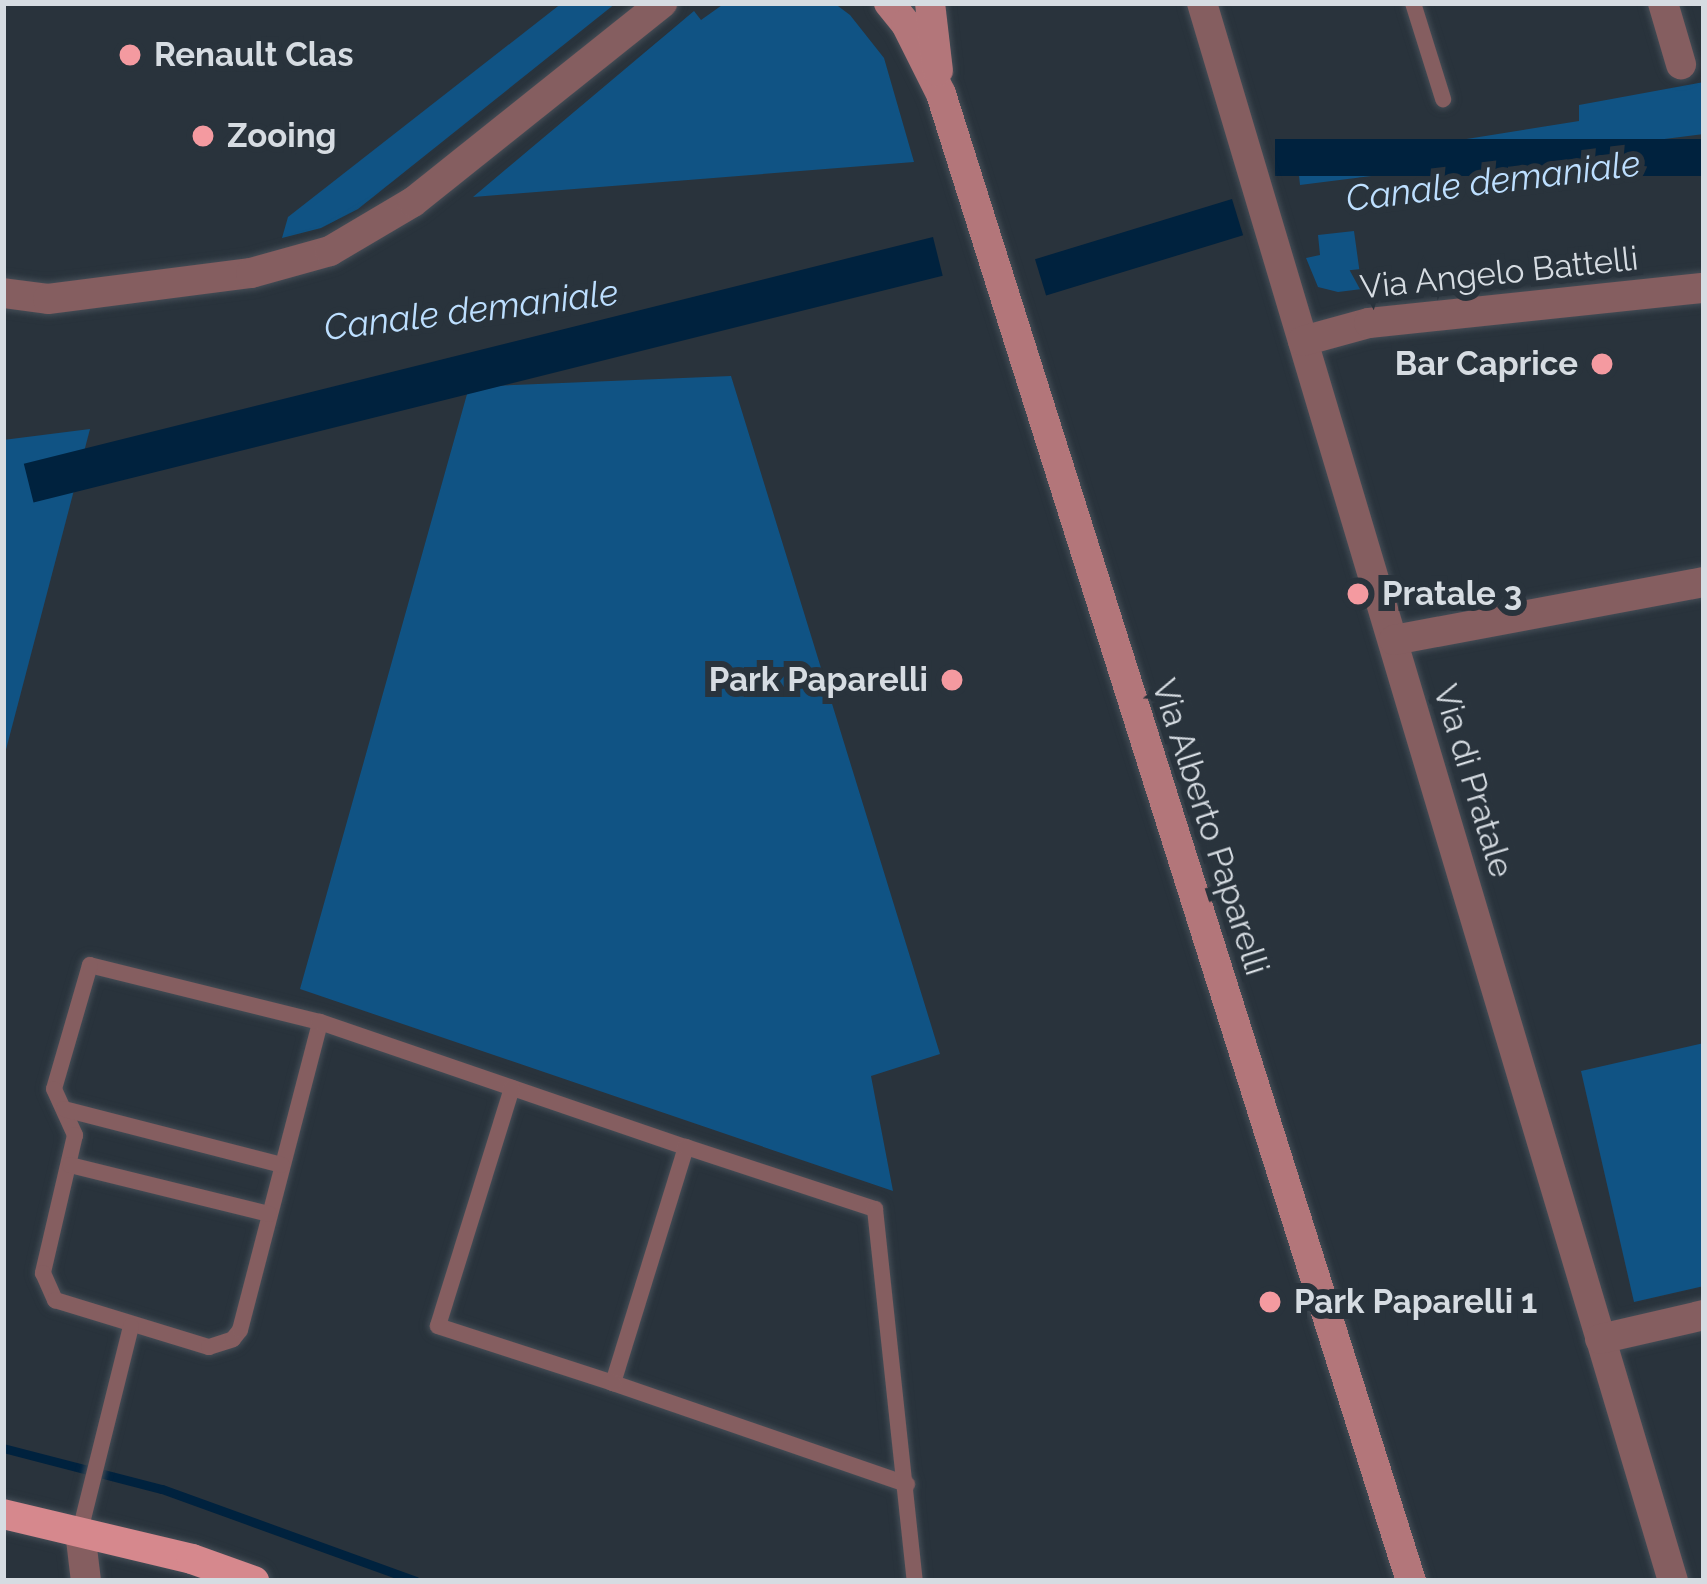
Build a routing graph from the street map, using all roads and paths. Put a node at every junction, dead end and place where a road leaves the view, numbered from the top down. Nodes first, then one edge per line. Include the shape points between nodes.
1 (662, 3) edge
2 (890, 3) edge
3 (931, 3) edge
4 (1202, 3) edge
5 (1413, 3) edge
6 (1663, 3) edge
7 (1682, 64) dead end
8 (941, 94) junction
9 (1443, 100) dead end
10 (1704, 288) edge
11 (3, 293) edge
12 (48, 299) junction
13 (3, 319) edge
14 (1303, 341) junction
15 (1704, 582) edge
16 (1394, 640) junction
17 (320, 1022) junction
18 (512, 1088) junction
19 (64, 1109) junction
20 (686, 1147) junction
21 (70, 1165) junction
22 (282, 1165) junction
23 (268, 1214) junction
24 (1704, 1315) edge
25 (131, 1326) junction
26 (1600, 1340) junction
27 (613, 1383) junction
28 (907, 1484) junction
29 (3, 1514) edge
30 (80, 1531) junction
31 (86, 1581) edge
32 (254, 1581) edge
33 (915, 1581) edge
34 (1411, 1581) edge
35 (1673, 1581) edge

1 - 12 street via 413,202 352,241 274,269
2 - 8 main road, Via Alberto Paparelli
3 - 8 main road, Via Alberto Paparelli
4 - 14 street, Via di Pratale
5 - 9 lane
6 - 7 street
8 - 34 main road, Via Alberto Paparelli
10 - 14 street, Via Angelo Battelli via 1369,323
11 - 12 street
12 - 13 street
14 - 16 street, Via di Pratale
15 - 16 street
16 - 26 street, Via di Pratale
17 - 18 lane
17 - 19 lane via 90,965 54,1089
17 - 22 lane
18 - 20 lane
18 - 27 lane via 438,1326
19 - 21 lane via 76,1135
19 - 22 lane
20 - 27 lane
20 - 28 lane via 875,1209
21 - 23 lane
21 - 25 lane via 47,1288 70,1309
22 - 23 lane
23 - 25 lane via 233,1339 209,1347
24 - 26 street
25 - 30 lane
26 - 35 street, Via di Pratale
27 - 28 lane
28 - 33 lane
29 - 30 main road
30 - 31 street
30 - 32 main road

